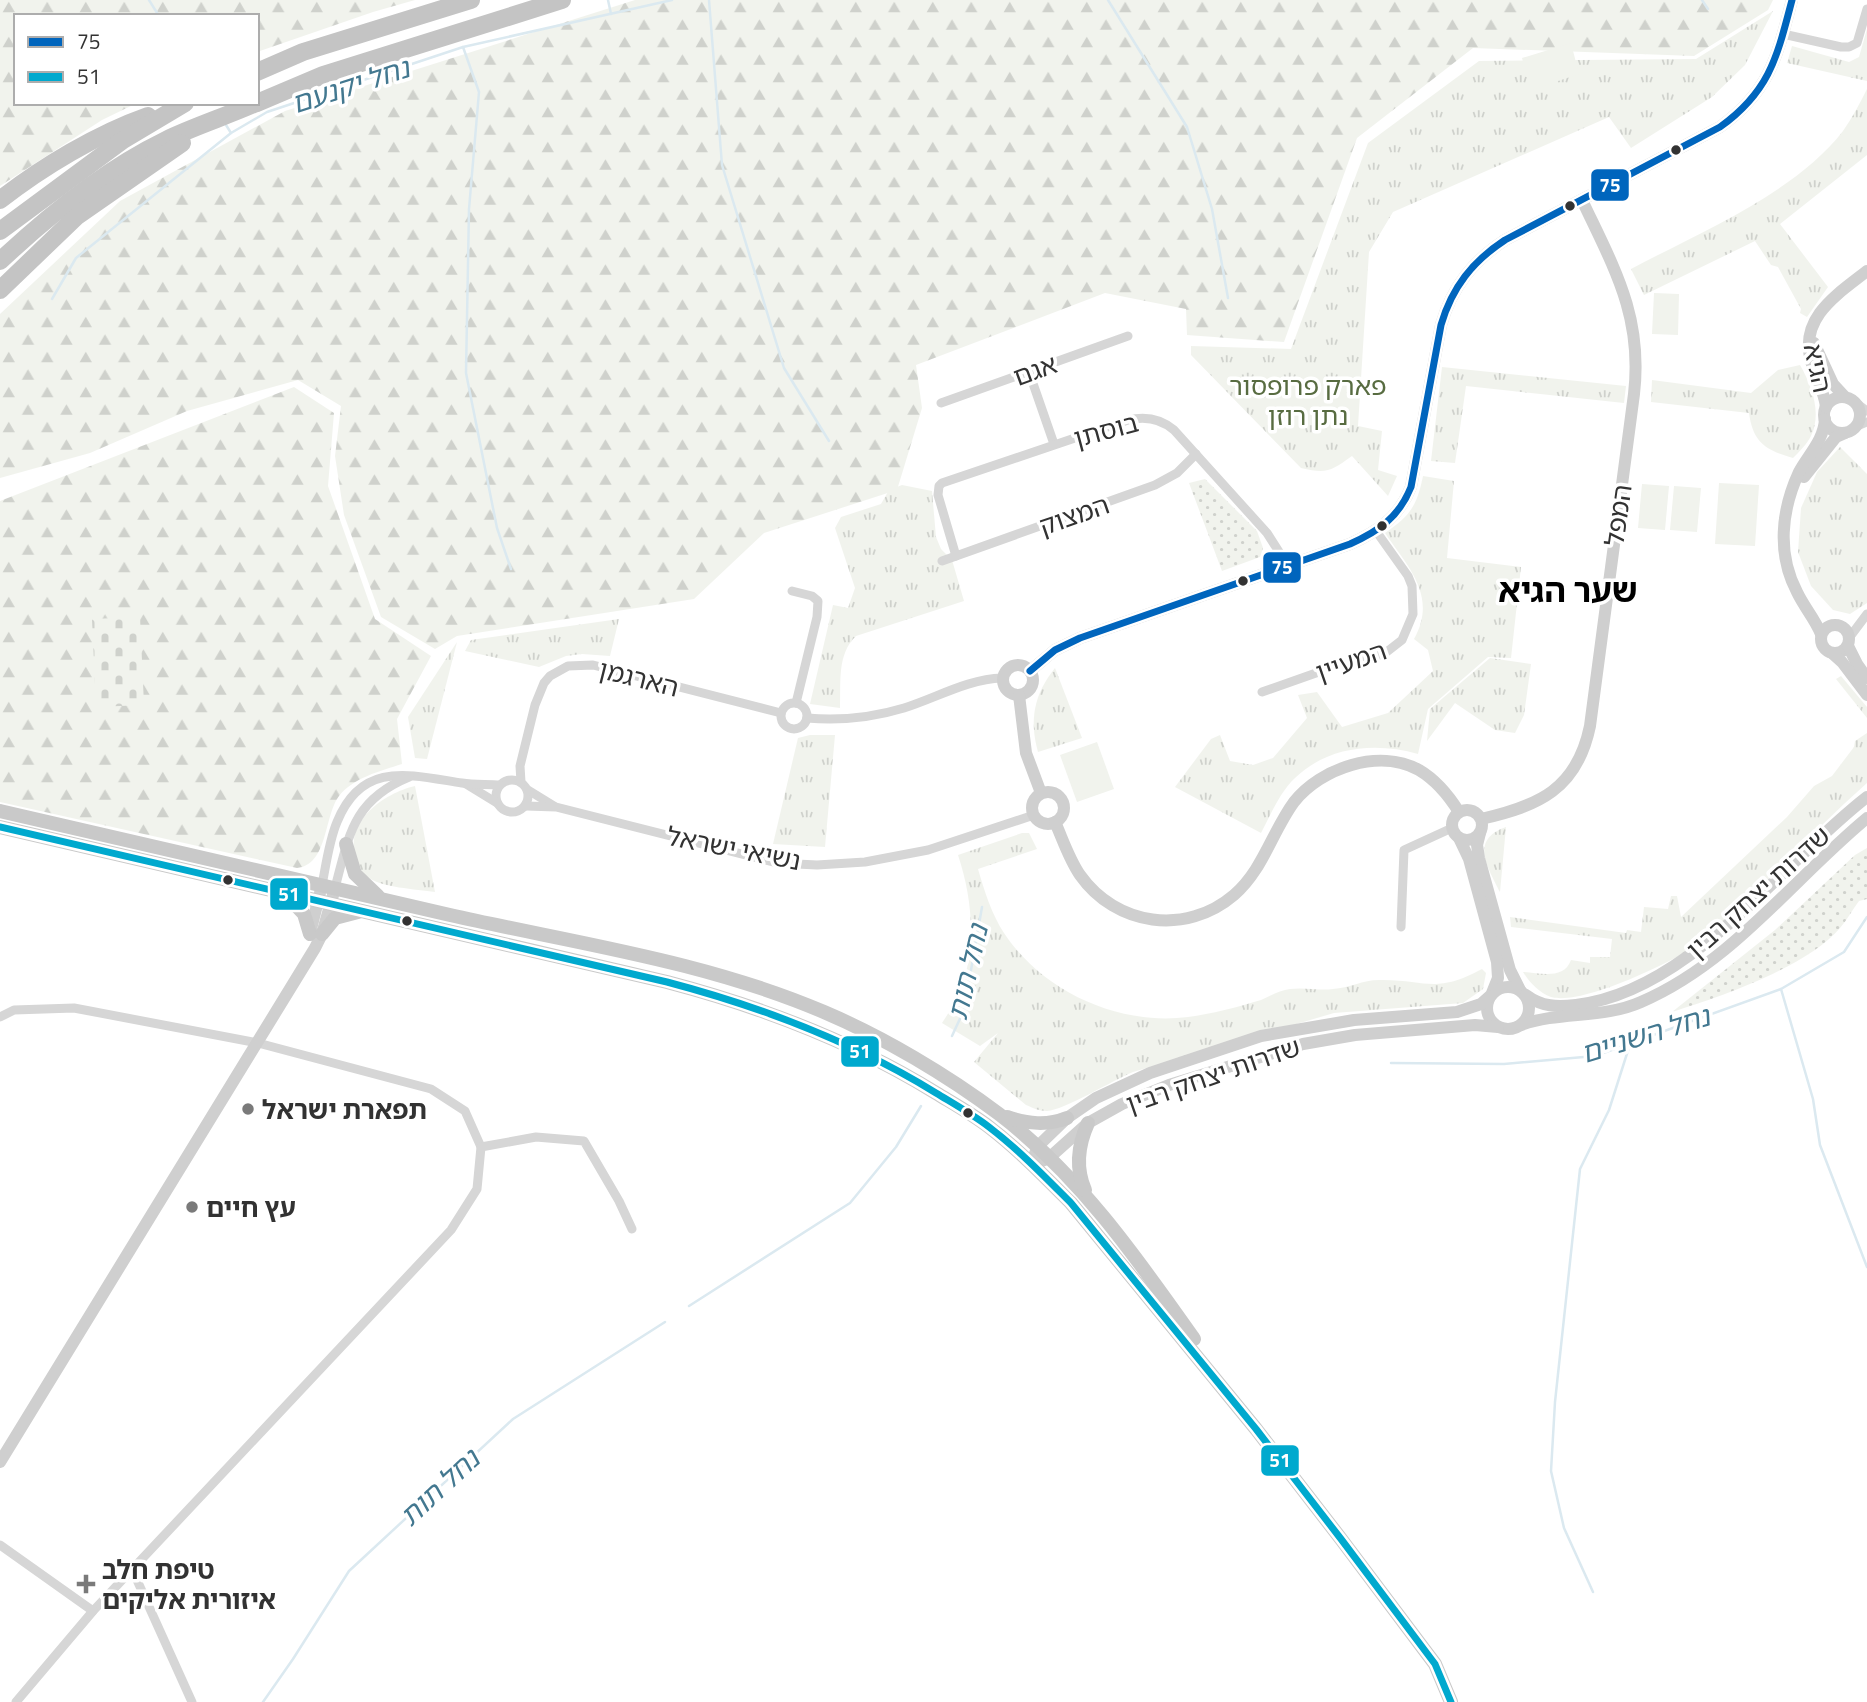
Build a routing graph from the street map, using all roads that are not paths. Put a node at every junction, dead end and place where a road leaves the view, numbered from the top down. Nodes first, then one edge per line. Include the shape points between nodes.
1 (471, 0) edge
2 (562, 0) edge
3 (1792, 0) edge
4 (1867, 9) edge
5 (1783, 34) junction
6 (259, 71) edge
7 (259, 102) edge
8 (180, 105) edge
9 (181, 105) edge
10 (252, 105) edge
11 (212, 122) junction
12 (1582, 200) junction
13 (0, 201) edge
14 (0, 231) edge
15 (0, 261) edge
16 (1867, 271) edge
17 (0, 290) edge
18 (1811, 328) junction
19 (1128, 336) dead end
20 (1029, 372) junction
21 (1850, 400) junction
22 (941, 403) dead end
23 (1867, 411) edge
24 (1825, 413) junction
25 (1862, 424) edge
26 (1845, 433) junction
27 (1054, 444) junction
28 (1196, 454) junction
29 (1794, 487) junction
30 (1376, 531) junction
31 (956, 556) junction
32 (942, 561) dead end
33 (1288, 566) junction
34 (792, 591) dead end
35 (1802, 601) junction
36 (1867, 614) edge
37 (1833, 625) junction
38 (1821, 634) junction
39 (1849, 642) junction
40 (1832, 653) junction
41 (1030, 670) junction
42 (1002, 678) junction
43 (1867, 678) edge
44 (1262, 692) dead end
45 (1019, 695) junction
46 (1867, 695) edge
47 (796, 703) junction
48 (782, 713) junction
49 (807, 718) junction
50 (520, 766) junction
51 (415, 775) junction
52 (465, 783) junction
53 (504, 783) junction
54 (525, 786) junction
55 (1041, 793) junction
56 (1867, 797) edge
57 (497, 803) junction
58 (526, 806) junction
59 (556, 807) junction
60 (0, 811) edge
61 (1459, 812) junction
62 (1034, 815) junction
63 (1867, 818) edge
64 (1481, 819) junction
65 (1055, 822) junction
66 (0, 827) edge
67 (1455, 833) junction
68 (1480, 833) junction
69 (346, 844) junction
70 (328, 887) junction
71 (283, 893) junction
72 (379, 897) junction
73 (324, 903) junction
74 (361, 911) junction
75 (1401, 927) dead end
76 (316, 934) junction
77 (1523, 993) junction
78 (1491, 995) junction
79 (0, 1017) edge
80 (1521, 1025) junction
81 (1498, 1027) junction
82 (258, 1043) junction
83 (1000, 1115) junction
84 (1067, 1118) junction
85 (1088, 1123) junction
86 (481, 1147) junction
87 (1037, 1147) junction
88 (1049, 1158) junction
89 (1032, 1164) junction
90 (1091, 1201) junction
91 (632, 1229) dead end
92 (1256, 1429) junction
93 (0, 1462) edge
94 (0, 1545) edge
95 (132, 1569) junction
96 (93, 1611) junction
97 (16, 1702) edge
98 (192, 1702) edge
99 (1451, 1702) edge

1 - 6 highway via 303,52
2 - 7 highway via 323,75
3 - 5 street
4 - 5 street via 1857,43 1849,47
5 - 12 street via 1764,82 1736,115
8 - 13 highway via 114,128
9 - 14 highway via 123,140
10 - 11 highway
11 - 15 highway via 165,141 86,190
11 - 17 highway via 77,216
12 - 30 street via 1495,247 1455,290 1438,338 1411,487 1395,516
12 - 64 street, המפל via 1624,291 1636,351 1590,726 1580,761 1562,785 1524,807
16 - 18 street, הגיא via 1830,300
18 - 21 street, הגיא via 1814,346 1836,391
18 - 24 street, הגיא via 1811,362 1824,394
19 - 20 street, אגם
20 - 22 street, אגם
20 - 27 street
21 - 23 street
21 - 24 street via 1834,399
21 - 25 street
24 - 26 street via 1835,432
24 - 29 street, הגיא via 1822,435
25 - 26 street
26 - 29 street, הגיא via 1836,436
27 - 28 street, בוסתן via 1134,419 1152,418 1170,426
27 - 31 street, בוסתן via 940,484 937,495
28 - 31 street, המצוק via 1156,485
28 - 33 street, בוסתן via 1267,533
29 - 35 street, הגיא via 1783,541 1784,561
30 - 33 street
30 - 44 street, המעיין via 1412,586 1413,614 1402,640 1384,654
31 - 32 street, המצוק
33 - 41 street via 1080,638
34 - 47 street via 818,601
35 - 37 street, הגיא
35 - 38 street, הגיא
36 - 39 street
37 - 38 street
37 - 39 street via 1846,629
38 - 40 street via 1821,643
39 - 40 street via 1841,652
39 - 43 street
40 - 46 street
41 - 42 street via 1012,666
41 - 45 street via 1031,688
42 - 45 street via 1006,690
42 - 49 street via 973,683 877,716 837,721
45 - 55 street via 1026,753
47 - 48 street via 785,706
47 - 49 street
48 - 49 street via 782,721 792,729 800,728
48 - 50 street, הארגמן via 593,665 569,666 550,676 540,691
50 - 53 street, הארגמן
50 - 54 street, הארגמן
51 - 52 street, נשיאי ישראל
51 - 69 street via 366,805
51 - 70 street, נשיאי ישראל via 382,777 351,797 335,825
52 - 53 street, נשיאי ישראל
52 - 57 street, נשיאי ישראל
53 - 54 street, נשיאי ישראל
53 - 57 street via 496,794
54 - 58 street
54 - 59 street, נשיאי ישראל
55 - 62 street via 1034,800
55 - 65 street via 1052,792 1064,803 1063,814
56 - 77 street, שדרות יצחק רבין via 1713,938 1674,966 1632,988 1588,1003 1548,1006
57 - 58 street, נשיאי ישראל via 511,813
58 - 59 street, נשיאי ישראל
59 - 62 street, נשיאי ישראל via 777,863 817,865 928,850
60 - 70 main road
61 - 64 street via 1473,811
61 - 65 street via 1434,782 1409,766 1371,762 1334,772 1307,788 1295,802 1254,873 1234,895 1211,910 1163,922 1116,909 1097,894 1080,875
61 - 67 street via 1453,819
62 - 65 street via 1045,824
63 - 80 street, שדרות יצחק רבין via 1755,924 1682,981 1639,1004
64 - 68 street
66 - 71 main road
67 - 68 street via 1470,840
67 - 75 street via 1404,850
67 - 78 street via 1469,859 1497,962
68 - 77 street via 1479,858 1510,971
69 - 70 street
69 - 72 main road via 357,877
70 - 72 main road
70 - 73 street
71 - 73 main road
71 - 76 main road via 299,907
72 - 83 main road via 647,957 770,992 883,1041
73 - 74 main road
73 - 76 street
74 - 76 main road via 335,918
74 - 89 main road via 667,982 789,1021 868,1054 918,1082 989,1127
76 - 82 street
77 - 78 street via 1510,986
77 - 80 street via 1530,1009
78 - 81 street via 1488,1016
78 - 84 street, שדרות יצחק רבין via 1481,1004 1457,1012 1354,1020 1261,1036 1150,1073 1096,1098
79 - 82 street via 14,1010 74,1008
80 - 81 street via 1507,1030
81 - 85 street, שדרות יצחק רבין via 1378,1032 1303,1044 1169,1085
82 - 86 street via 431,1089 465,1111
82 - 93 street
83 - 84 main road via 1032,1124
83 - 87 main road
84 - 87 street, שדרות יצחק רבין
85 - 88 street, שדרות יצחק רבין
85 - 90 main road via 1079,1168
86 - 91 street via 536,1137 583,1141
86 - 95 street via 477,1189 451,1230
87 - 88 main road
87 - 89 street, שדרות יצחק רבין
88 - 89 street, שדרות יצחק רבין
88 - 90 main road
89 - 92 main road via 1071,1203
90 - 92 main road via 1131,1250
92 - 99 main road via 1421,1644
94 - 96 street
95 - 96 street
95 - 98 street
96 - 97 street

